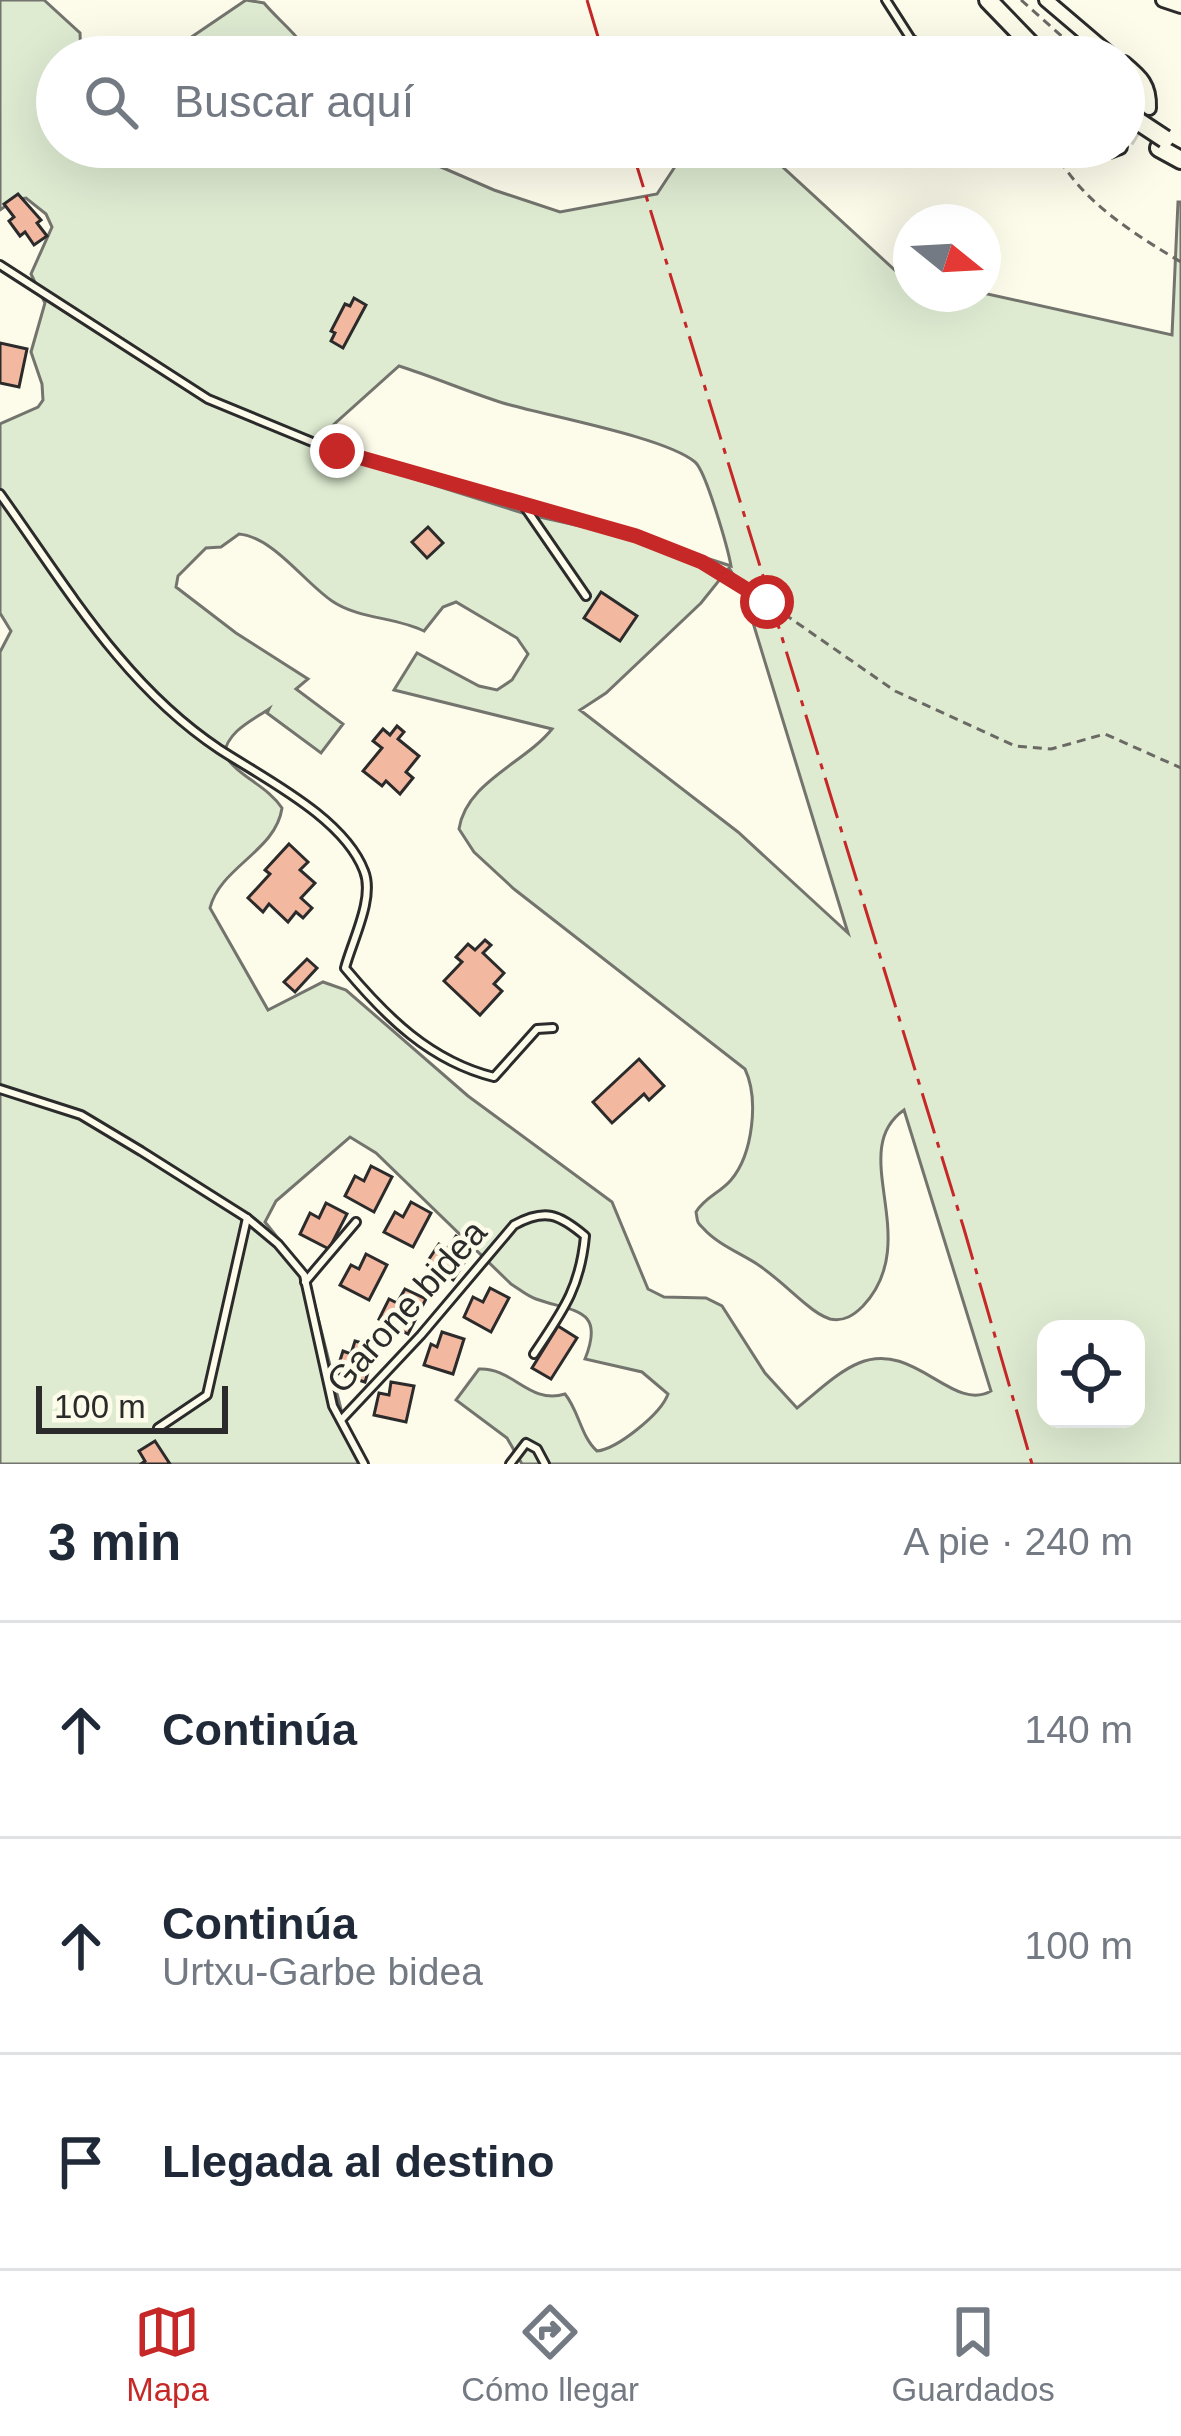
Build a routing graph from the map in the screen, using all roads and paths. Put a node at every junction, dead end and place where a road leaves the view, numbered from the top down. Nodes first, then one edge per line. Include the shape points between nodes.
1 (886, 0) edge
2 (988, 0) edge
3 (1003, 0) edge
4 (1021, 0) edge
5 (1046, 0) edge
6 (1163, 0) edge
7 (1181, 6) edge
8 (909, 36) edge
9 (1012, 36) edge
10 (1037, 36) edge
11 (1061, 36) edge
12 (1086, 36) edge
13 (1145, 82) edge
14 (1148, 108) tunnel mouth
15 (1168, 145) edge
16 (1181, 160) edge
17 (1064, 168) edge
18 (1181, 262) edge
19 (0, 265) edge
20 (0, 494) edge
21 (522, 503) junction
22 (586, 596) dead end
23 (1181, 768) edge
24 (553, 1028) dead end
25 (0, 1089) edge
26 (247, 1218) junction
27 (356, 1222) dead end
28 (305, 1282) junction
29 (534, 1354) dead end
30 (341, 1420) junction
31 (158, 1428) dead end
32 (364, 1464) edge
33 (510, 1464) edge
34 (545, 1464) edge

1 - 8 lane
2 - 9 main road
3 - 10 main road
4 - 11 path
5 - 12 street
6 - 7 street
13 - 14 street
15 - 16 main road
17 - 18 path via 1132,233
19 - 21 lane via 208,399 322,446
20 - 24 lane via 110,651 216,747 265,776 354,850 368,889 345,968 400,1029 494,1077 537,1029
21 - 22 lane
21 - 23 path via 702,562 895,691 1015,746 1051,749 1105,734
25 - 26 lane via 81,1115
26 - 28 lane via 294,1260
26 - 31 lane via 207,1396
27 - 28 lane
28 - 30 lane
29 - 30 lane, Garone bidea via 572,1298 585,1237 564,1219 534,1214 514,1225
30 - 32 lane
33 - 34 lane via 526,1443

